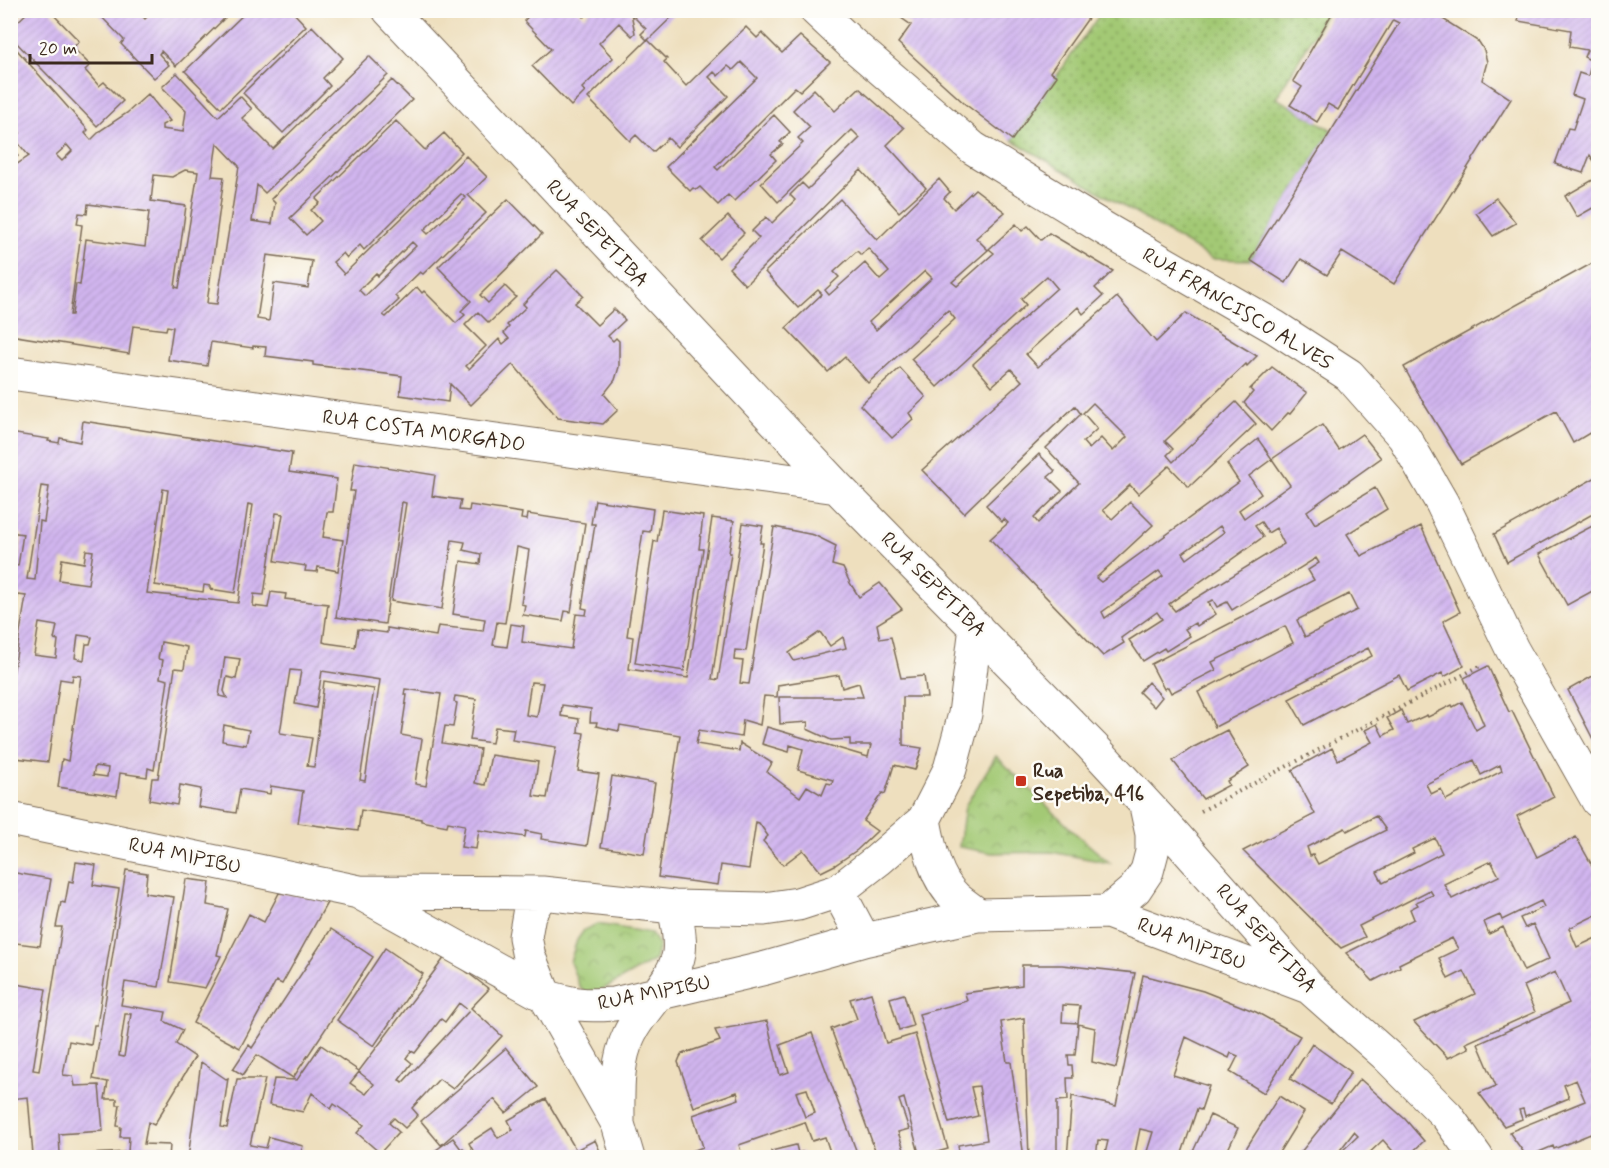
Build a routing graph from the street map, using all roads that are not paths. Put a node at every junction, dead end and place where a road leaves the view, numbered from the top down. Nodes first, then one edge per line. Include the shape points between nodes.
1 (389, 10) edge
2 (816, 10) edge
3 (10, 373) edge
4 (837, 486) junction
5 (976, 627) junction
6 (1599, 801) edge
7 (1157, 817) junction
8 (10, 819) edge
9 (924, 820) junction
10 (838, 891) junction
11 (359, 892) junction
12 (542, 892) junction
13 (674, 907) junction
14 (1108, 912) junction
15 (978, 915) junction
16 (864, 940) junction
17 (1310, 988) junction
18 (545, 996) junction
19 (655, 996) junction
20 (618, 1124) junction
21 (628, 1158) edge
22 (1477, 1158) edge

1 - 4 street, RUA SEPETIBA
2 - 6 street, RUA FRANCISCO ALVES via 973,147 1349,375 1404,437 1442,503 1512,649
3 - 4 street, RUA COSTA MORGADO
4 - 5 street, RUA SEPETIBA
5 - 7 street, RUA SEPETIBA
5 - 9 street, RUA MIPIBU via 965,714 950,769
7 - 14 street, RUA MIPIBU via 1148,871 1135,889
7 - 17 street, RUA SEPETIBA
8 - 11 street, RUA MIPIBU
9 - 10 street, RUA MIPIBU
9 - 15 street via 928,843 944,883
10 - 13 street, RUA MIPIBU via 798,904 764,909
10 - 16 street
11 - 12 street, RUA MIPIBU
11 - 18 street, RUA MIPIBU
12 - 13 street, RUA MIPIBU
12 - 18 street via 529,914 525,937
13 - 19 street via 678,955
14 - 15 street, RUA MIPIBU
14 - 17 street, RUA MIPIBU
15 - 16 street, RUA MIPIBU
16 - 19 street, RUA MIPIBU
17 - 22 street, RUA SEPETIBA via 1447,1116
18 - 19 street, RUA MIPIBU via 588,1006
18 - 20 street
19 - 20 street via 629,1034 621,1056
20 - 21 street

